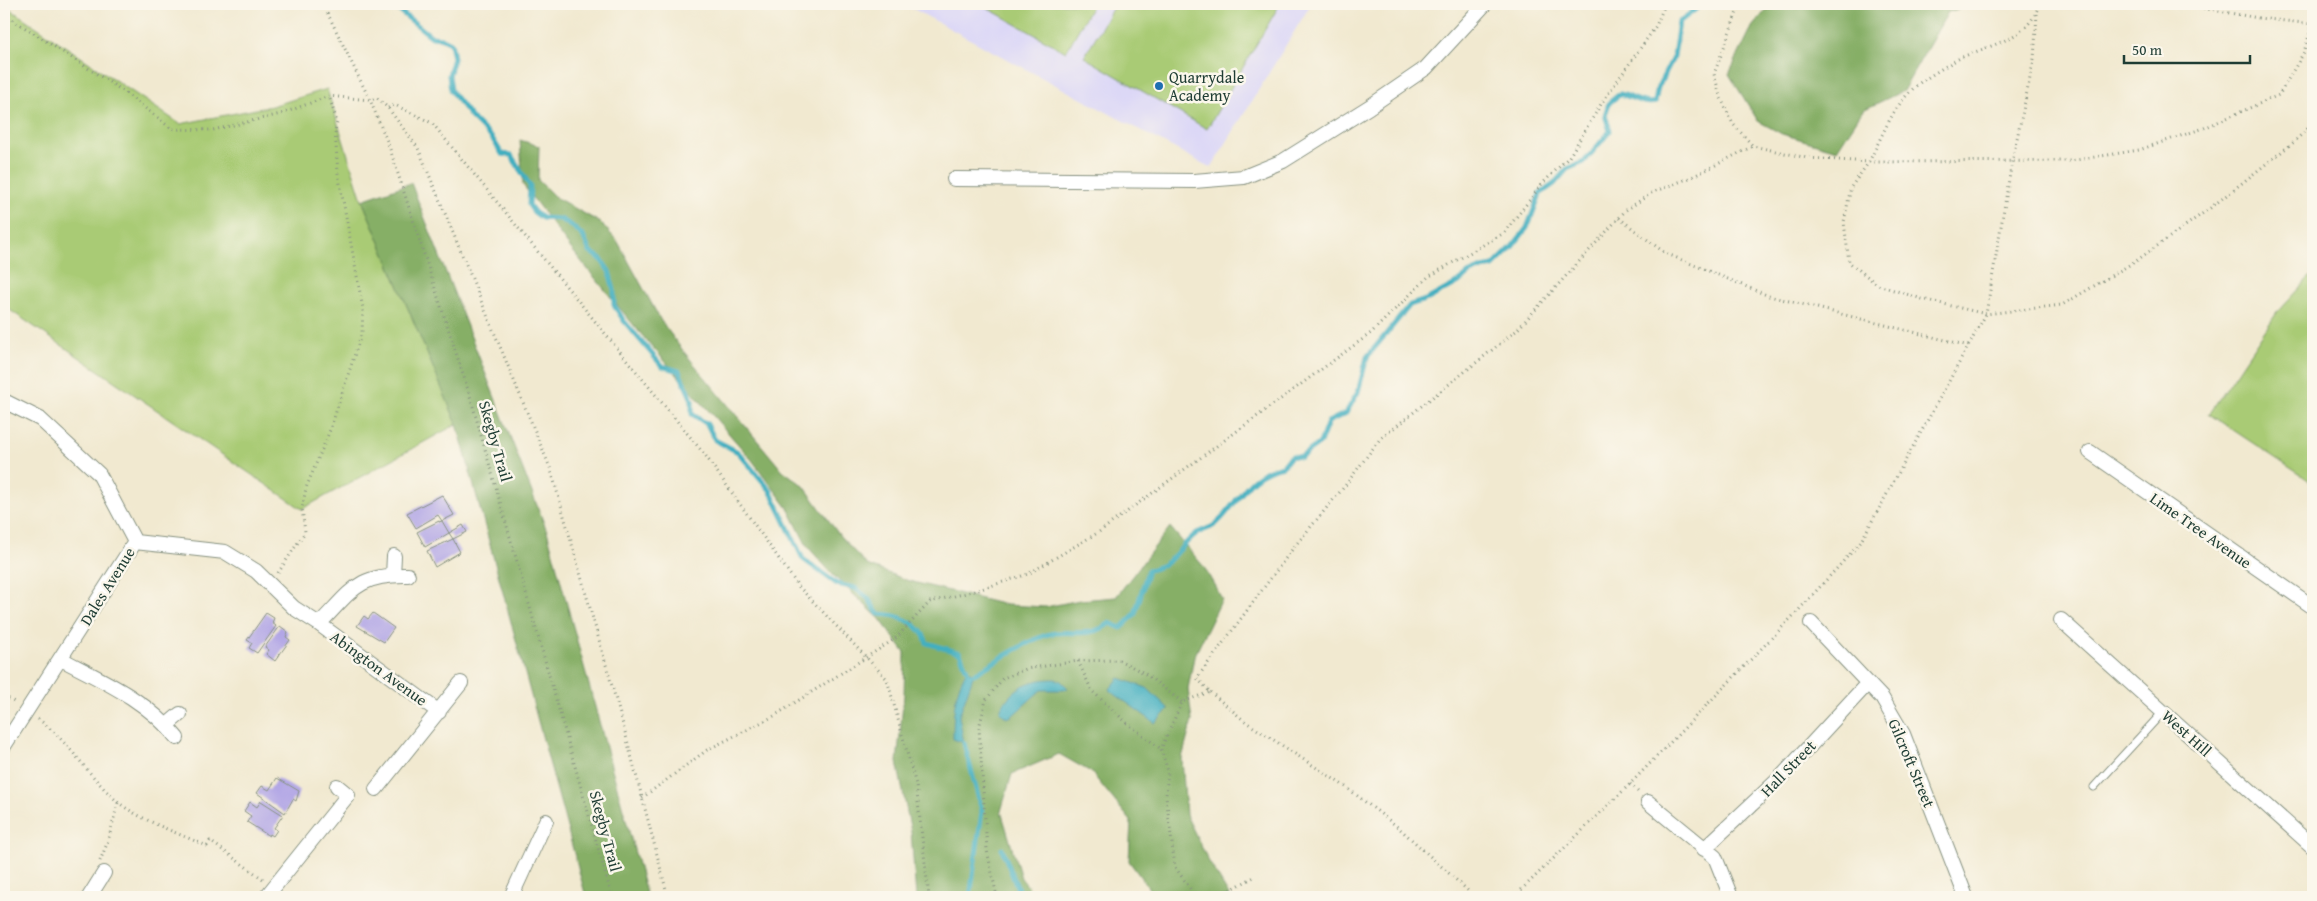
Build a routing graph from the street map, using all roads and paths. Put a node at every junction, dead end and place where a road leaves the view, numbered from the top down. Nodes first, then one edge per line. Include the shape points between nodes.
1 (323, 4) edge
2 (1486, 4) edge
3 (1665, 4) edge
4 (1740, 4) edge
5 (2039, 4) edge
6 (2179, 4) edge
7 (2037, 13) junction
8 (4, 14) edge
9 (2313, 23) edge
10 (329, 96) junction
11 (370, 100) junction
12 (388, 108) junction
13 (2313, 124) edge
14 (1753, 146) junction
15 (1869, 162) junction
16 (2012, 162) junction
17 (954, 179) dead end
18 (1619, 218) junction
19 (1986, 314) junction
20 (1969, 346) junction
21 (4, 401) edge
22 (2090, 452) dead end
23 (135, 542) junction
24 (394, 556) dead end
25 (393, 575) junction
26 (408, 575) dead end
27 (271, 584) junction
28 (2313, 607) edge
29 (2061, 620) dead end
30 (1811, 623) dead end
31 (319, 624) junction
32 (866, 657) junction
33 (61, 659) junction
34 (1078, 661) junction
35 (462, 683) dead end
36 (1868, 684) junction
37 (1210, 692) junction
38 (4, 696) edge
39 (1182, 702) junction
40 (26, 711) junction
41 (439, 712) junction
42 (2163, 712) junction
43 (180, 714) dead end
44 (167, 725) junction
45 (177, 738) dead end
46 (4, 746) edge
47 (1161, 749) junction
48 (337, 786) dead end
49 (2094, 787) dead end
50 (376, 789) dead end
51 (642, 798) junction
52 (118, 802) junction
53 (1648, 802) dead end
54 (546, 821) dead end
55 (2313, 847) edge
56 (1704, 849) junction
57 (104, 873) joint
58 (1256, 876) dead end
59 (270, 892) edge
60 (89, 897) edge
61 (511, 897) edge
62 (612, 897) edge
63 (668, 897) edge
64 (929, 897) edge
65 (997, 897) edge
66 (1196, 897) edge
67 (1217, 897) edge
68 (1475, 897) edge
69 (1514, 897) edge
70 (1731, 897) edge
71 (1966, 897) edge

1 - 11 path, Skegby Trail
2 - 17 street via 1426,68 1283,161 1244,177 1194,181
3 - 32 path via 1656,26 1603,101 1570,157 1542,184 1504,232 1428,277 1371,333 1099,532 1028,574 930,602 895,639
4 - 14 path via 1714,74 1732,124
5 - 7 path
6 - 9 path via 2258,18
7 - 15 path via 2014,36 1960,58 1920,83 1901,101
7 - 16 path via 2034,59
8 - 10 path via 123,91 172,129 213,130 281,114
9 - 16 path via 2304,52 2279,95 2204,128 2139,150 2070,161
10 - 11 path
10 - 27 path via 337,122 338,173 363,309 362,332 330,430 306,488 302,510 305,532
11 - 12 path via 376,98
11 - 62 path, Skegby Trail via 389,146 470,396
12 - 32 path via 395,105 432,123 705,455 800,586
12 - 51 path via 418,148 551,470
13 - 19 path via 2294,142 2136,261 2062,305
14 - 15 path via 1807,158
14 - 18 path via 1654,192
15 - 16 path
15 - 19 path via 1851,187 1844,222 1849,262 1878,285
16 - 19 path
18 - 20 path via 1665,253 1770,296
18 - 37 path via 1516,331 1380,439 1294,547 1197,678
19 - 20 path
20 - 69 path via 1860,543 1630,784
21 - 23 street, Dales Avenue via 40,419 99,474
22 - 28 street, Lime Tree Avenue
23 - 27 street, Abington Avenue via 225,552
23 - 33 street, Dales Avenue
24 - 25 street
25 - 26 street, Abington Avenue
25 - 31 street, Abington Avenue via 360,583
27 - 31 street, Abington Avenue via 294,608
29 - 42 street, West Hill
30 - 36 street, Gilcroft Street
31 - 41 street, Abington Avenue
32 - 51 path via 774,716 707,750
32 - 64 path via 887,679 916,785
33 - 40 street, Dales Avenue
33 - 44 street via 140,701
34 - 39 path via 1119,660 1144,673
34 - 47 path via 1092,691
34 - 65 path via 1026,669 1003,678 986,700 979,728 987,850
35 - 41 street, Abington Avenue
36 - 56 street, Hall Street via 1782,775
36 - 71 street, Gilcroft Street via 1882,698 1903,734
37 - 39 path
37 - 68 path via 1246,722 1346,787 1384,816
38 - 40 path
39 - 47 path
40 - 46 street, Dales Avenue
40 - 52 path via 54,730
41 - 50 street, Abington Avenue
42 - 49 lane
42 - 55 street, West Hill
43 - 44 street
44 - 45 street
47 - 66 path via 1168,771 1166,796 1175,867
48 - 59 street via 348,796
51 - 63 path
52 - 57 path via 108,841 99,860
52 - 59 path via 207,846 210,841
53 - 56 street
54 - 61 street
56 - 70 street via 1715,857
57 - 60 street
58 - 67 path

